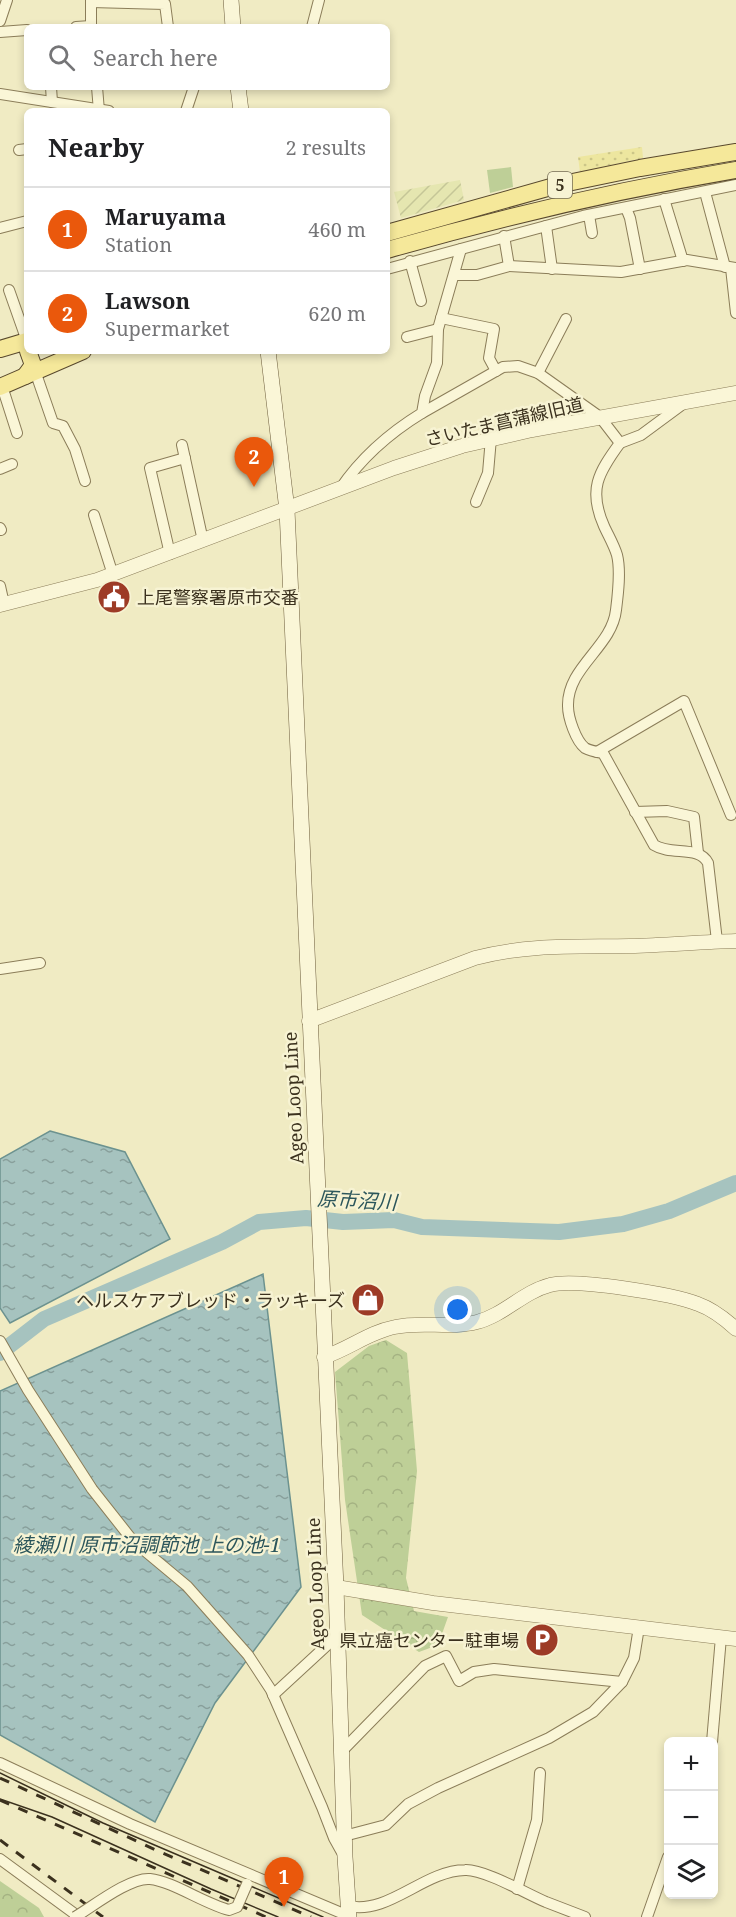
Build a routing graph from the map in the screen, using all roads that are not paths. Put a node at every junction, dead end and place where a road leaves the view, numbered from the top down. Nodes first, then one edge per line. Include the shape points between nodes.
1 (8, 0) edge
2 (231, 0) edge
3 (319, 0) edge
4 (91, 1) edge
5 (0, 21) edge
6 (91, 24) edge
7 (168, 24) edge
8 (233, 24) edge
9 (313, 24) edge
10 (24, 30) edge
11 (0, 32) edge
12 (50, 90) edge
13 (98, 90) edge
14 (193, 90) edge
15 (238, 90) edge
16 (0, 94) edge
17 (48, 105) edge
18 (75, 108) edge
19 (101, 108) edge
20 (187, 108) edge
21 (240, 108) edge
22 (736, 152) edge
23 (736, 171) edge
24 (736, 185) edge
25 (705, 192) junction
26 (664, 199) junction
27 (570, 203) junction
28 (484, 205) junction
29 (626, 208) junction
30 (467, 210) junction
31 (586, 215) junction
32 (24, 222) edge
33 (489, 222) junction
34 (472, 226) junction
35 (546, 226) junction
36 (0, 228) edge
37 (390, 232) edge
38 (592, 233) dead end
39 (504, 236) junction
40 (390, 249) edge
41 (461, 249) junction
42 (410, 261) junction
43 (683, 261) junction
44 (509, 266) junction
45 (390, 268) edge
46 (730, 268) edge
47 (552, 269) junction
48 (640, 269) junction
49 (455, 275) junction
50 (9, 290) dead end
51 (420, 301) dead end
52 (736, 313) edge
53 (441, 318) junction
54 (566, 319) dead end
55 (438, 329) junction
56 (406, 337) dead end
57 (20, 346) edge
58 (25, 354) edge
59 (76, 354) edge
60 (268, 354) edge
61 (496, 371) junction
62 (30, 373) junction
63 (538, 373) junction
64 (1, 386) edge
65 (736, 393) edge
66 (686, 402) junction
67 (422, 413) junction
68 (600, 417) junction
69 (17, 433) dead end
70 (492, 438) junction
71 (620, 443) junction
72 (182, 445) dead end
73 (185, 458) junction
74 (12, 464) dead end
75 (0, 469) edge
76 (85, 481) dead end
77 (340, 489) junction
78 (476, 502) dead end
79 (286, 510) junction
80 (94, 515) dead end
81 (203, 541) junction
82 (170, 554) junction
83 (113, 575) junction
84 (0, 586) edge
85 (2, 604) edge
86 (597, 752) junction
87 (635, 812) junction
88 (731, 815) dead end
89 (698, 853) junction
90 (717, 941) junction
91 (736, 941) edge
92 (40, 963) dead end
93 (0, 969) edge
94 (309, 1021) junction
95 (736, 1329) edge
96 (0, 1341) edge
97 (324, 1356) junction
98 (336, 1587) junction
99 (639, 1627) junction
100 (337, 1636) junction
101 (722, 1637) junction
102 (736, 1639) edge
103 (622, 1682) junction
104 (273, 1695) junction
105 (712, 1737) edge
106 (341, 1752) junction
107 (0, 1763) edge
108 (540, 1773) dead end
109 (344, 1836) junction
110 (345, 1857) junction
111 (0, 1859) edge
112 (664, 1871) edge
113 (249, 1880) junction
114 (517, 1889) junction
115 (72, 1913) edge
116 (349, 1914) edge
117 (60, 1917) edge
118 (80, 1917) edge
119 (585, 1917) edge
120 (647, 1917) edge

1 - 5 street
2 - 8 main road
3 - 9 street
4 - 6 street
4 - 7 street via 165,4
10 - 11 street
12 - 17 street
13 - 19 street
14 - 20 street
15 - 21 main road
16 - 17 street
17 - 18 street
22 - 28 main road, 5 via 558,185
23 - 27 main road, 5
24 - 25 street
25 - 26 street
25 - 46 street
26 - 29 street
26 - 43 street
27 - 31 street
27 - 33 main road, 5
28 - 30 main road, 5
28 - 33 main road via 480,217
29 - 31 street
29 - 48 street
30 - 34 main road via 475,217
30 - 37 main road, 5
31 - 35 street
31 - 38 street
32 - 36 street
33 - 34 main road, 5
34 - 40 main road, 5
35 - 39 street
35 - 47 street
39 - 41 street
39 - 44 street
41 - 42 street
41 - 49 street
42 - 45 street
42 - 51 street
43 - 46 street
43 - 48 street
44 - 47 street
44 - 49 street via 477,275
46 - 52 street
47 - 48 street
49 - 53 street
50 - 57 street
53 - 55 street
53 - 61 street via 494,329 489,358
54 - 63 street
55 - 56 street
55 - 67 street via 437,363
58 - 62 main road via 33,365
59 - 62 main road
60 - 79 main road, Ageo Loop Line
61 - 63 street via 518,366
61 - 67 street
62 - 64 main road
62 - 76 street via 53,423 63,426 75,449
63 - 68 street
64 - 69 street
65 - 66 street, さいたま菖蒲線旧道
66 - 68 street, さいたま菖蒲線旧道
66 - 71 street via 641,435
67 - 77 street via 398,428 350,474
68 - 70 street, さいたま菖蒲線旧道
68 - 71 street
70 - 77 street, さいたま菖蒲線旧道 via 430,455
70 - 78 street via 488,473
71 - 86 street via 598,477 595,490 598,514 617,555 613,626 574,679 568,706 581,744
72 - 73 street
73 - 81 street
73 - 82 street via 150,468
74 - 75 street
77 - 79 street, さいたま菖蒲線旧道
79 - 81 street, さいたま菖蒲線旧道
79 - 94 main road, Ageo Loop Line
80 - 83 street
81 - 82 street, さいたま菖蒲線旧道
82 - 83 street, さいたま菖蒲線旧道
83 - 85 street, さいたま菖蒲線旧道
84 - 85 street
86 - 87 street via 603,753
86 - 88 street via 684,701
87 - 89 street via 654,846
87 - 89 street via 667,811 694,817
89 - 90 street via 708,863
90 - 91 street
90 - 94 street via 542,946 500,951
92 - 93 street
94 - 97 main road, Ageo Loop Line
95 - 97 street via 716,1313 687,1300 561,1282 531,1292 486,1320 397,1326
96 - 104 street via 92,1489 133,1541 195,1595 248,1655
97 - 98 main road, Ageo Loop Line
98 - 99 street via 433,1603
98 - 100 main road, Ageo Loop Line
99 - 101 street
99 - 103 street via 634,1658
100 - 104 street
100 - 106 main road, Ageo Loop Line
101 - 102 street
101 - 105 street
103 - 106 street via 494,1669 474,1672 459,1681 446,1656 425,1666
103 - 109 street via 593,1712 549,1738 408,1804 386,1825
104 - 110 street
106 - 109 main road, Ageo Loop Line
107 - 113 street
108 - 114 street via 537,1820
109 - 110 main road, Ageo Loop Line
110 - 116 main road, Ageo Loop Line
111 - 115 street
112 - 120 street
113 - 115 street, bridge via 237,1907 229,1910 144,1879
113 - 116 street
114 - 116 street via 467,1869 441,1874 377,1906
114 - 119 street
115 - 117 street
115 - 118 street

